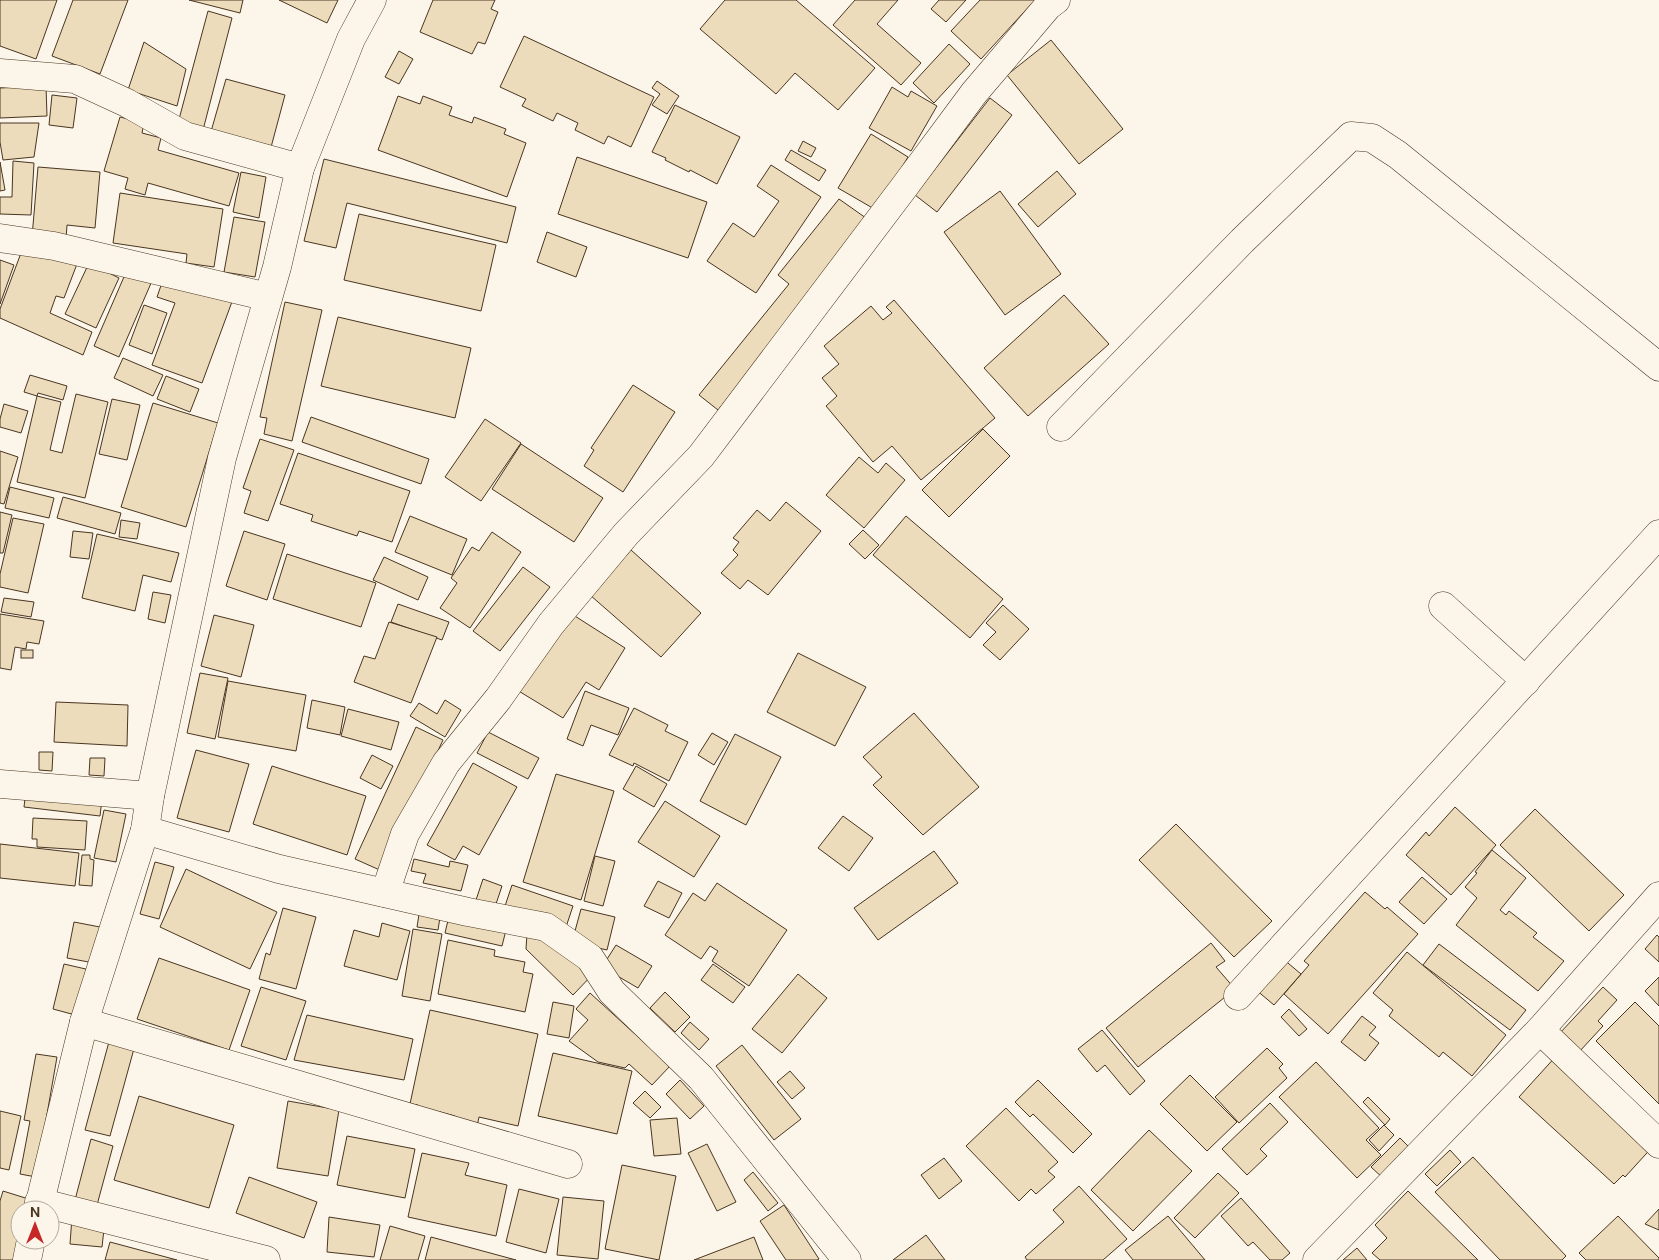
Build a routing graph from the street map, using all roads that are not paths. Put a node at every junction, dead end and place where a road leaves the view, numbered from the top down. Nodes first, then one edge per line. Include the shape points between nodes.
1 (372, 0) edge
2 (1056, 0) edge
3 (0, 73) edge
4 (300, 168) junction
5 (0, 238) edge
6 (268, 297) junction
7 (1659, 367) edge
8 (1061, 427) dead end
9 (1659, 534) edge
10 (1443, 606) dead end
11 (1526, 681) junction
12 (0, 784) edge
13 (150, 796) junction
14 (145, 830) junction
15 (384, 893) junction
16 (1659, 896) edge
17 (1238, 996) dead end
18 (84, 1022) junction
19 (1540, 1030) junction
20 (1659, 1144) edge
21 (568, 1164) dead end
22 (40, 1200) edge
23 (60, 1211) edge
24 (266, 1260) edge
25 (847, 1260) edge
26 (1317, 1260) edge

1 - 4 street via 351,39
2 - 15 street via 974,93 701,456 626,534 446,762 405,834
3 - 4 street via 74,79 127,103 185,136
4 - 6 street
5 - 6 street via 72,250
6 - 13 street via 222,458
7 - 8 street via 1398,155 1372,138 1351,136 1242,241
9 - 11 street
10 - 11 street
11 - 17 street
12 - 13 street
13 - 14 street
14 - 15 street via 279,870
14 - 18 street
15 - 25 street via 546,927 590,958 612,992 701,1078
16 - 19 street
18 - 21 street
18 - 22 street
19 - 20 street
19 - 26 street
23 - 24 street

